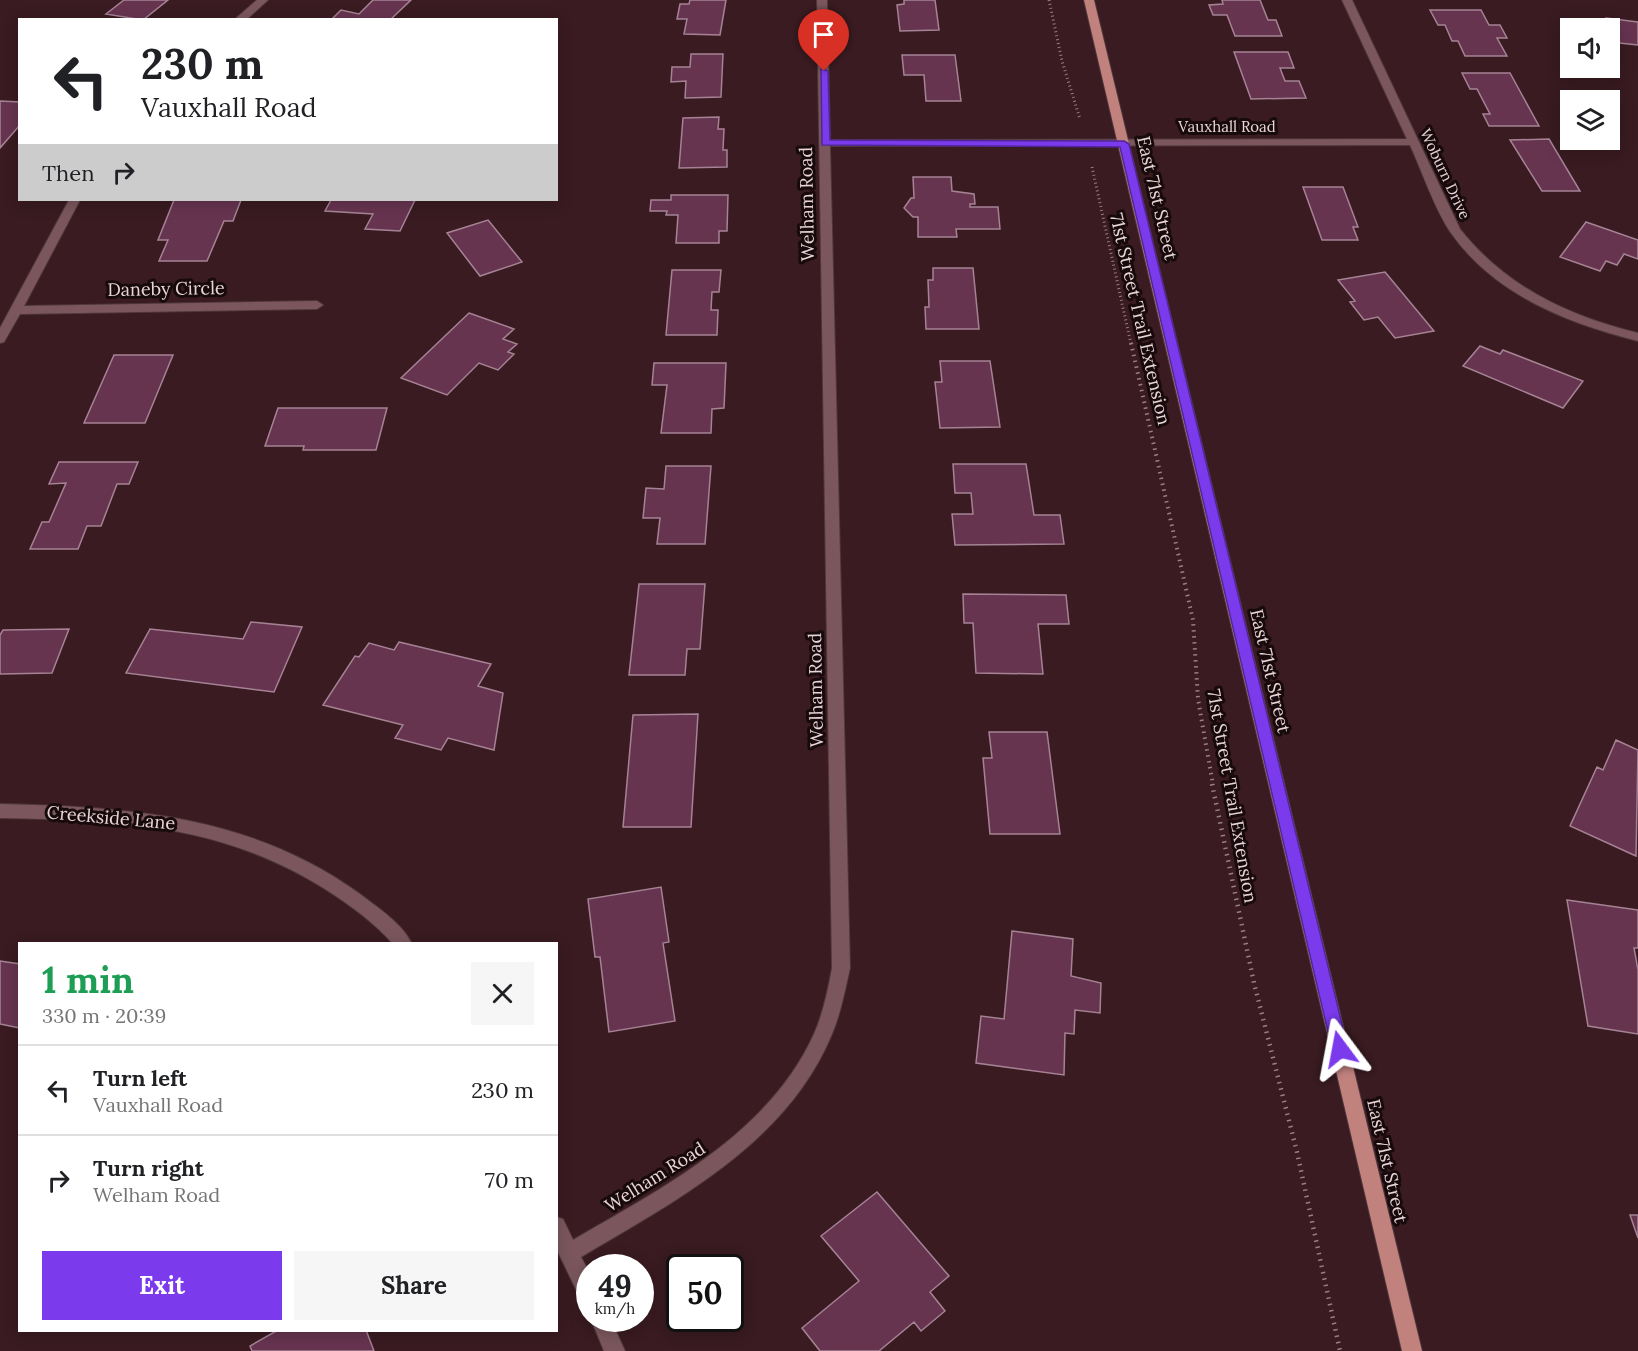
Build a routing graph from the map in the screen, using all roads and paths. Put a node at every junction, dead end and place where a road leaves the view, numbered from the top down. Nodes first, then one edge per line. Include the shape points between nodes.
1 (263, 0) edge
2 (822, 0) edge
3 (1049, 0) edge
4 (1089, 0) edge
5 (1347, 0) edge
6 (241, 18) edge
7 (1077, 111) dead end
8 (825, 142) junction
9 (1413, 142) junction
10 (1124, 144) junction
11 (1093, 174) dead end
12 (73, 201) edge
13 (317, 305) dead end
14 (15, 310) junction
15 (1638, 337) edge
16 (0, 339) edge
17 (0, 811) edge
18 (402, 942) edge
19 (558, 1230) edge
20 (569, 1252) junction
21 (576, 1267) edge
22 (606, 1332) edge
23 (615, 1351) edge
24 (1340, 1351) edge
25 (1412, 1351) edge

1 - 6 street
2 - 8 street, Welham Road
3 - 7 path
4 - 10 main road, East 71st Street
5 - 9 street, Woburn Drive
8 - 10 street, Vauxhall Road
8 - 20 street, Welham Road via 841,957 837,987 814,1052 786,1096 740,1145 705,1173
9 - 10 street, Vauxhall Road
9 - 15 street, Woburn Drive via 1455,230 1483,264 1514,287 1568,315
10 - 25 main road, East 71st Street
11 - 24 path, 71st Street Trail Extension via 1193,620 1198,699 1208,763 1239,913 1298,1152
12 - 14 street
13 - 14 street, Daneby Circle
14 - 16 street
17 - 18 street, Creekside Lane via 138,816 231,836 316,873 358,902
19 - 20 street
20 - 21 street
22 - 23 street

